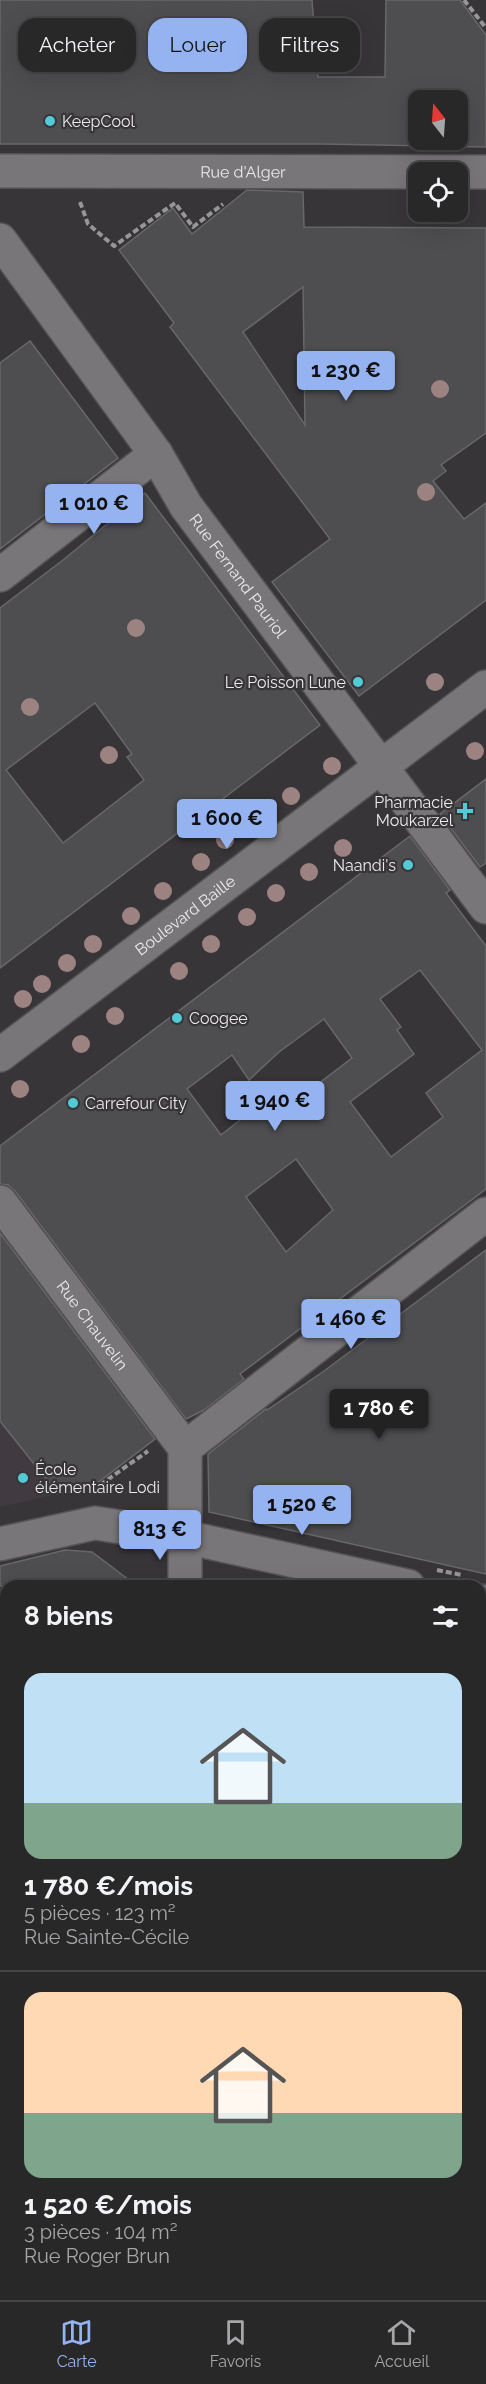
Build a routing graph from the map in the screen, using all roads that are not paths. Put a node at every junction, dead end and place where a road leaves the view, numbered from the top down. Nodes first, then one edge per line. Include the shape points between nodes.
1 (0, 171) edge
2 (486, 172) edge
3 (0, 240) edge
4 (156, 454) junction
5 (0, 575) edge
6 (486, 687) edge
7 (380, 766) junction
8 (486, 907) edge
9 (0, 1056) edge
10 (0, 1202) edge
11 (486, 1214) edge
12 (171, 1446) junction
13 (185, 1537) junction
14 (0, 1544) edge
15 (185, 1580) edge
16 (381, 1580) edge

1 - 2 street, Rue d'Alger
3 - 4 street, Rue Fernand Pauriol
4 - 5 street
4 - 7 street, Rue Fernand Pauriol via 186,506
6 - 7 street, Boulevard Baille
7 - 8 street, Rue Fernand Pauriol
7 - 9 street, Boulevard Baille
10 - 12 street, Rue Chauvelin
11 - 12 street
12 - 13 street
13 - 14 street via 91,1508
13 - 15 street
13 - 16 street

